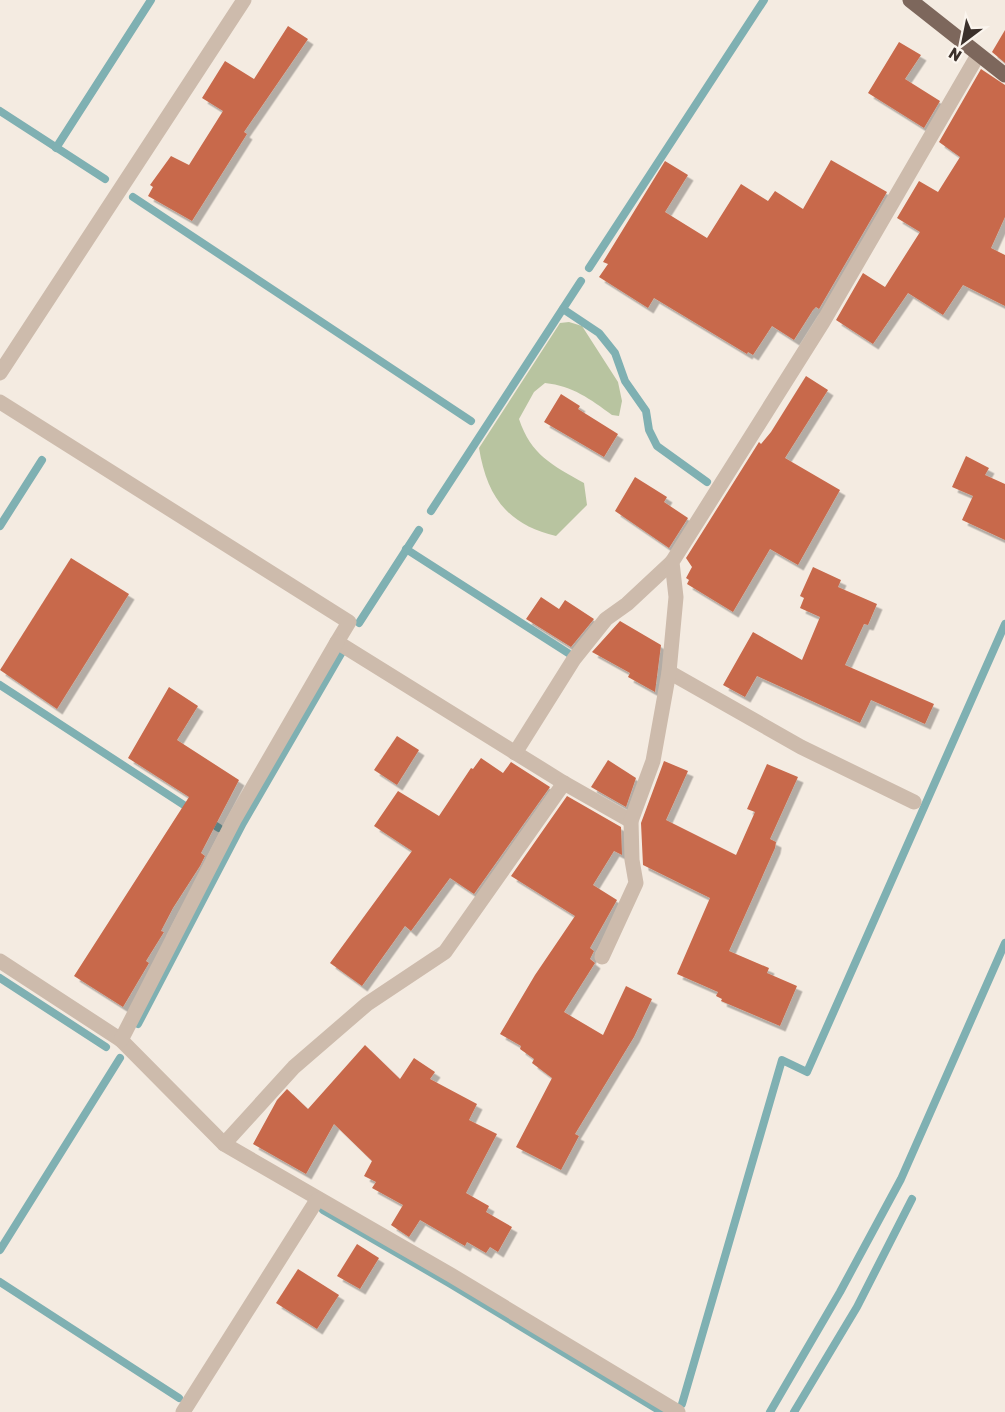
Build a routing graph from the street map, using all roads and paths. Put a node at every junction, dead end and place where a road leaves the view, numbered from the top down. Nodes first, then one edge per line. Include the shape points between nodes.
1 (244, 0) edge
2 (910, 0) edge
3 (978, 55) junction
4 (1005, 75) edge
5 (0, 373) edge
6 (0, 402) edge
7 (672, 562) junction
8 (337, 642) junction
9 (669, 672) junction
10 (515, 753) junction
11 (564, 783) junction
12 (914, 802) dead end
13 (631, 821) junction
14 (602, 957) dead end
15 (0, 961) edge
16 (121, 1040) junction
17 (224, 1144) junction
18 (317, 1200) junction
19 (183, 1412) edge
20 (678, 1412) edge

1 - 5 street
2 - 3 main road
3 - 4 main road
3 - 7 street via 823,322
6 - 8 street via 350,622
7 - 9 street via 676,597
7 - 10 street via 606,619 574,659
8 - 10 street
8 - 16 street via 234,820
9 - 12 street via 801,747
9 - 13 street via 653,761
10 - 11 street
11 - 13 street
11 - 17 street via 445,952 367,1004 294,1067
13 - 14 street via 636,883
15 - 16 street
16 - 17 street
17 - 18 street
18 - 19 street
18 - 20 street via 451,1275

